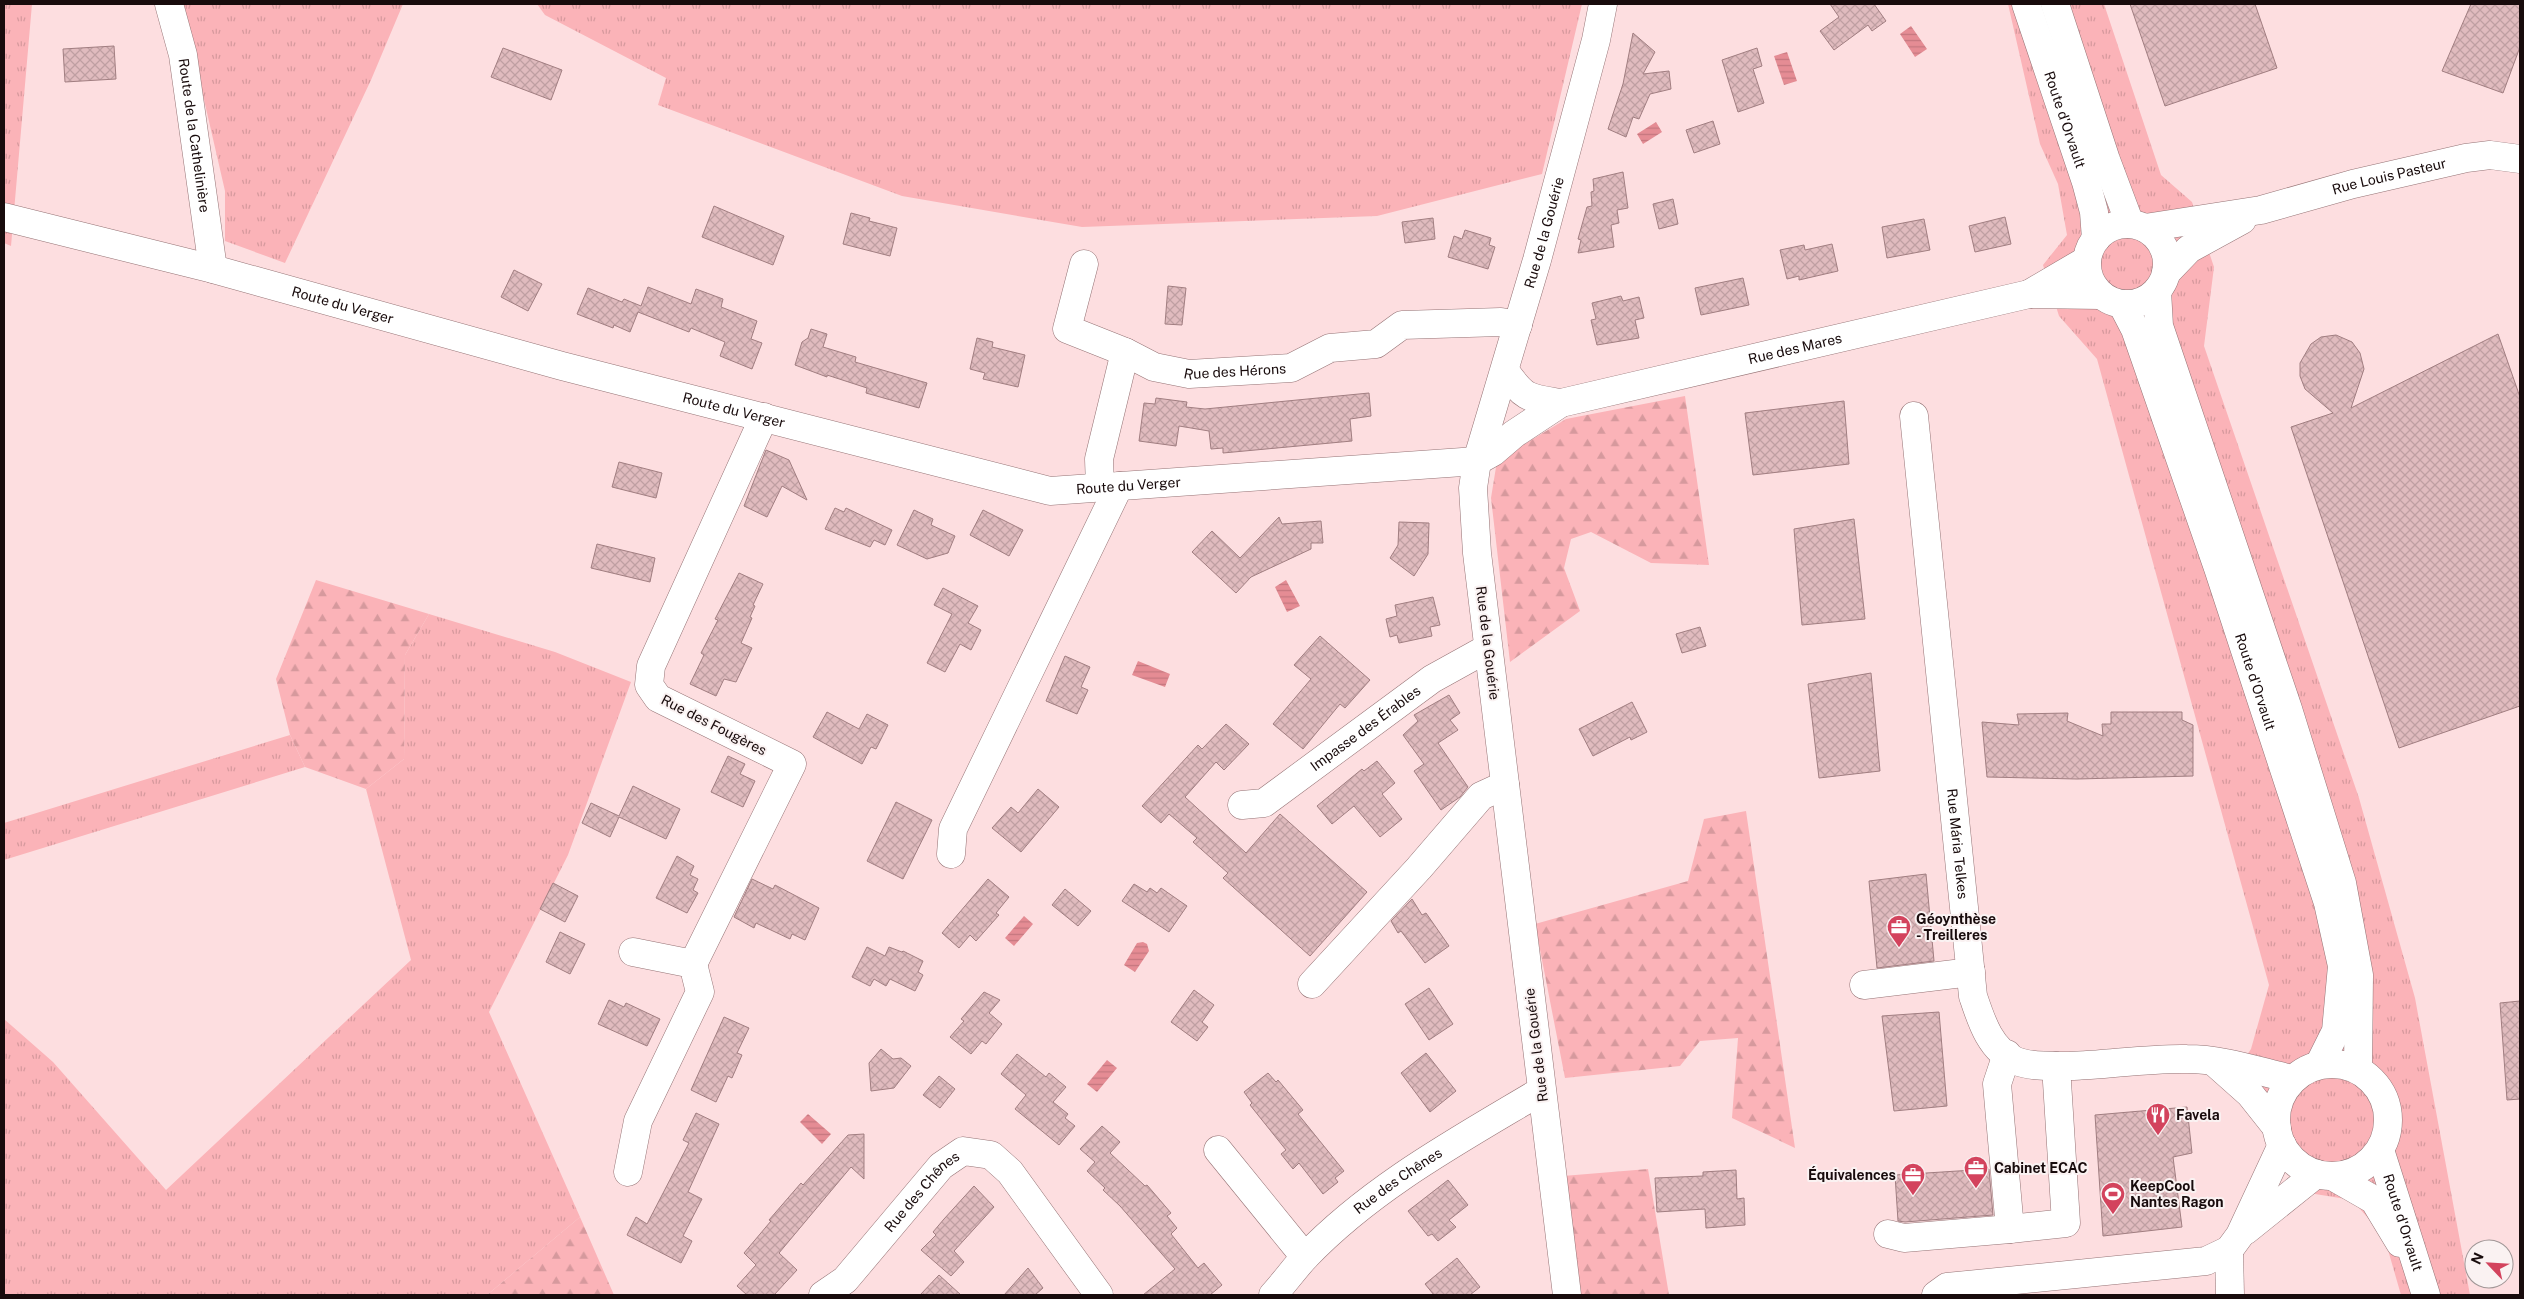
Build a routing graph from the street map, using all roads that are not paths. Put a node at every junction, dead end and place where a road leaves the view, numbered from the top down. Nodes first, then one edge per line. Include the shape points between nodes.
1 (169, 4) edge
2 (1603, 4) edge
3 (2026, 4) edge
4 (2054, 4) edge
5 (2520, 158) edge
6 (2261, 210) junction
7 (4, 216) edge
8 (2137, 226) junction
9 (2091, 249) junction
10 (1084, 264) dead end
11 (213, 269) junction
12 (2162, 282) junction
13 (2029, 294) junction
14 (2111, 299) junction
15 (1518, 325) junction
16 (1125, 352) junction
17 (1505, 371) junction
18 (1561, 403) junction
19 (1914, 416) dead end
20 (764, 417) junction
21 (1477, 460) junction
22 (1109, 486) junction
23 (1488, 648) junction
24 (1506, 785) junction
25 (1242, 805) dead end
26 (951, 854) dead end
27 (632, 952) dead end
28 (693, 964) junction
29 (1971, 972) junction
30 (1312, 984) dead end
31 (1864, 985) dead end
32 (2007, 1054) junction
33 (2211, 1059) junction
34 (2319, 1065) junction
35 (2056, 1066) junction
36 (2358, 1070) junction
37 (2292, 1079) junction
38 (1542, 1091) junction
39 (2280, 1136) junction
40 (1218, 1150) dead end
41 (2380, 1150) junction
42 (628, 1172) dead end
43 (2325, 1176) junction
44 (2010, 1229) junction
45 (1888, 1234) dead end
46 (2234, 1242) junction
47 (1305, 1257) junction
48 (2008, 1288) edge
49 (823, 1295) edge
50 (1100, 1295) edge
51 (1274, 1295) edge
52 (1567, 1295) edge
53 (1936, 1295) edge
54 (2230, 1295) edge
55 (2415, 1295) edge
56 (2426, 1295) edge

1 - 11 street, Route de la Cathelinière via 183,55
2 - 15 street, Rue de la Gouérie
3 - 9 street, Route d'Orvault via 2094,212
4 - 8 street, Route d'Orvault via 2106,160
5 - 6 street, Rue Louis Pasteur via 2466,158 2353,184
6 - 8 street, Rue Louis Pasteur
6 - 12 street, Rue Louis Pasteur via 2189,249
7 - 11 street, Route du Verger
8 - 9 street via 2114,226
8 - 12 street via 2158,239 2165,251 2167,259
9 - 13 street, Rue des Mares
9 - 14 street via 2090,279
10 - 16 street, Rue des Hérons via 1067,328
11 - 20 street, Route du Verger via 562,366
12 - 14 street via 2141,302
12 - 36 street via 2160,326 2342,883 2359,975
13 - 14 street, Rue des Mares
13 - 18 street, Rue des Mares
14 - 34 street, Route d'Orvault via 2134,329 2218,568 2328,902 2342,966 2336,1031
15 - 16 street, Rue des Hérons via 1501,322 1402,325 1376,344 1330,348 1290,368 1189,374 1154,367
15 - 17 street, Rue de la Gouérie
16 - 22 street via 1099,460
17 - 18 street, Rue des Mares via 1520,391 1535,399
17 - 21 street, Rue de la Gouérie
18 - 21 street, Rue des Mares
19 - 29 street, Rue Mária Telkes
20 - 22 street, Route du Verger via 1050,491
20 - 28 street, Rue des Fougères via 651,666 649,685 658,698 792,764
21 - 22 street, Route du Verger
21 - 23 street, Rue de la Gouérie via 1473,488
22 - 26 street via 953,829
23 - 24 street, Rue de la Gouérie
23 - 25 street, Impasse des Érables via 1432,679 1264,803
24 - 30 street via 1481,796
24 - 38 street, Rue de la Gouérie
27 - 28 street
28 - 42 street via 700,992 638,1121
29 - 31 street
29 - 32 street, Rue Mária Telkes via 1973,996 1983,1026 1997,1047
32 - 35 street, Rue Mária Telkes via 2016,1061
32 - 44 street via 1997,1084
33 - 35 street, Rue Mária Telkes
33 - 37 street, Rue Mária Telkes
33 - 39 street via 2250,1094
34 - 36 street via 2346,1065
34 - 37 street
35 - 44 street via 2066,1223
36 - 41 street via 2373,1080 2384,1096 2389,1114 2388,1133
37 - 39 street via 2279,1100 2276,1118
38 - 47 street, Rue des Chênes via 1431,1156 1365,1203
38 - 52 street, Rue de la Gouérie
39 - 43 street via 2286,1153 2299,1166
39 - 46 street
40 - 47 street
41 - 43 street via 2368,1164 2352,1173
41 - 56 street, Route d'Orvault
43 - 46 street
43 - 55 street, Route d'Orvault via 2374,1200 2398,1239
44 - 45 street via 1904,1238
46 - 48 street via 2206,1261
46 - 54 street
47 - 51 street, Rue des Chênes
48 - 53 street via 1947,1287
49 - 50 street, Rue des Chênes via 845,1280 941,1166 963,1151 991,1155 1010,1172

